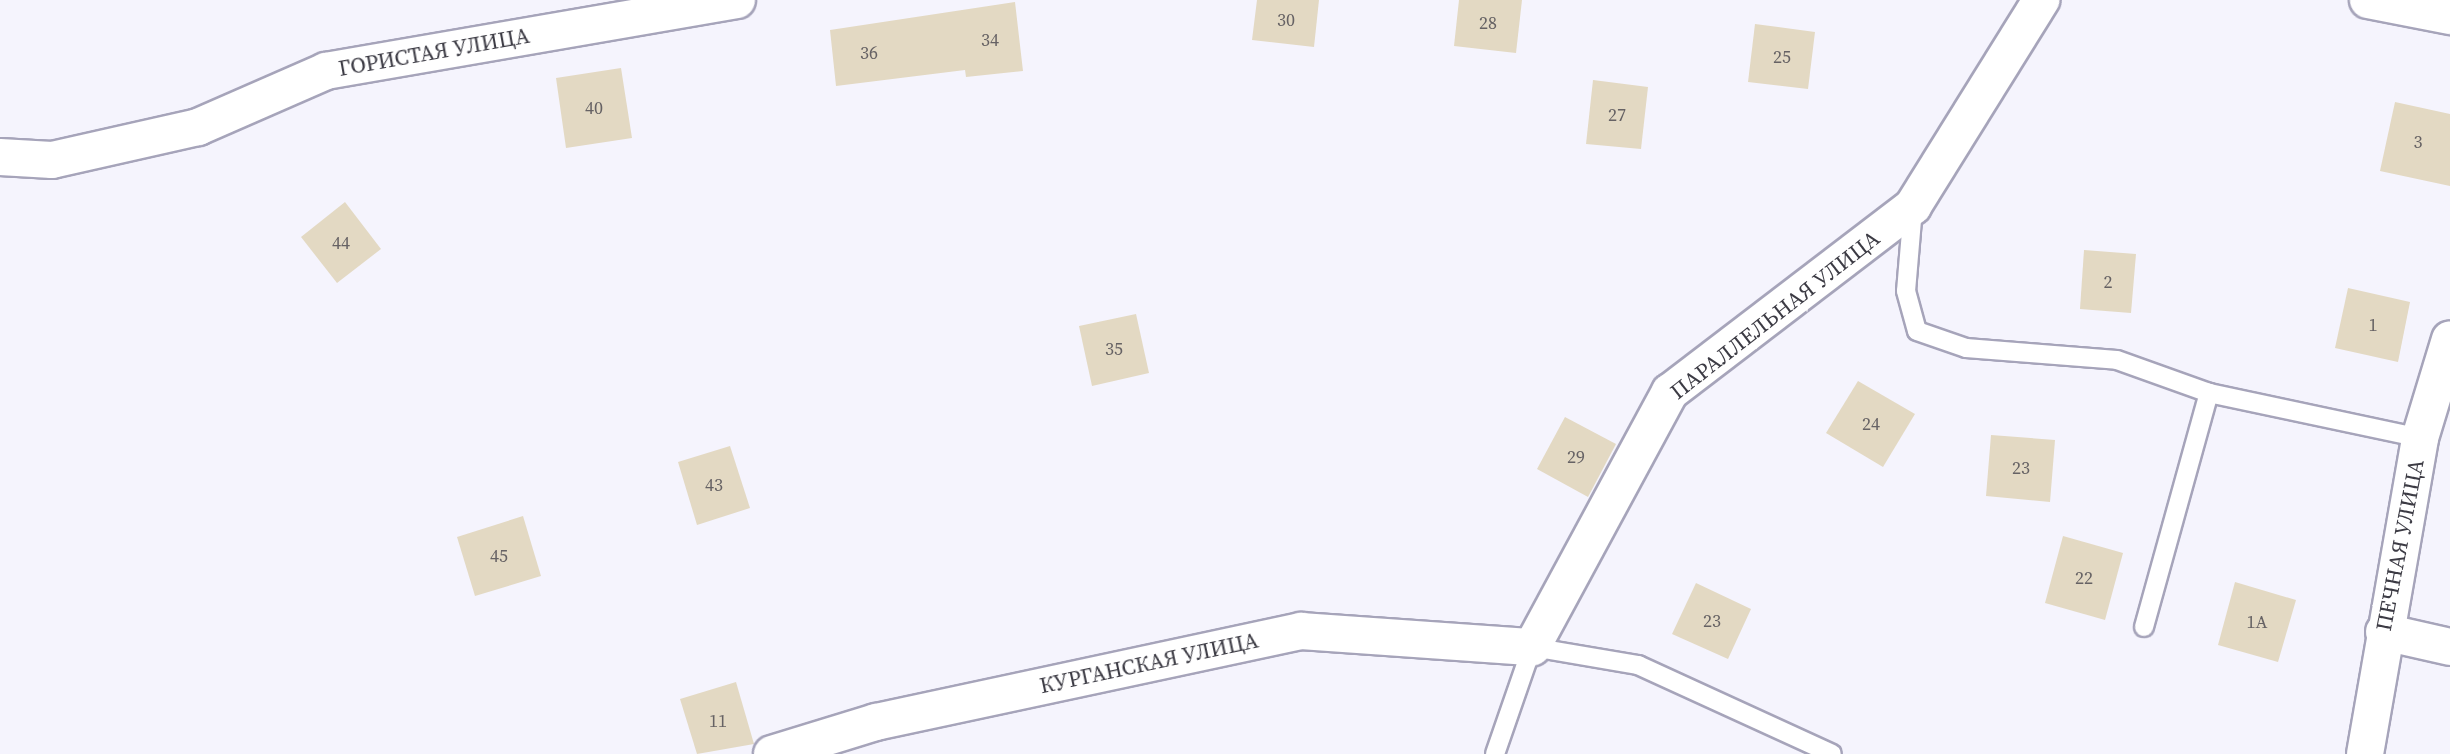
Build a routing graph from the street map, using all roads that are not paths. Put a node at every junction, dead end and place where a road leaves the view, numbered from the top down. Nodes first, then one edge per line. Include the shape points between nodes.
1 (737, 0) edge
2 (2041, 0) edge
3 (2368, 0) edge
4 (2450, 16) edge
5 (0, 157) edge
6 (1913, 206) junction
7 (2450, 339) edge
8 (2209, 393) junction
9 (2420, 438) junction
10 (2144, 627) dead end
11 (2384, 632) junction
12 (1532, 647) junction
13 (2450, 647) edge
14 (772, 754) edge
15 (1495, 754) edge
16 (1832, 754) edge
17 (2365, 754) edge

1 - 5 street, ГОРИСТАЯ УЛИЦА via 326,71 198,127 52,160
2 - 6 street, ПАРАЛЛЕЛЬНАЯ УЛИЦА
3 - 4 street
6 - 8 lane via 1906,291 1917,331 1966,348 2117,360
6 - 12 street, ПАРАЛЛЕЛЬНАЯ УЛИЦА via 1670,392
7 - 9 street, ПЕЧНАЯ УЛИЦА
8 - 9 lane
8 - 10 lane
9 - 11 street, ПЕЧНАЯ УЛИЦА
11 - 13 street
11 - 17 street, ПЕЧНАЯ УЛИЦА
12 - 14 street, КУРГАНСКАЯ УЛИЦА via 1301,631 876,722
12 - 15 lane
12 - 16 lane via 1638,665

